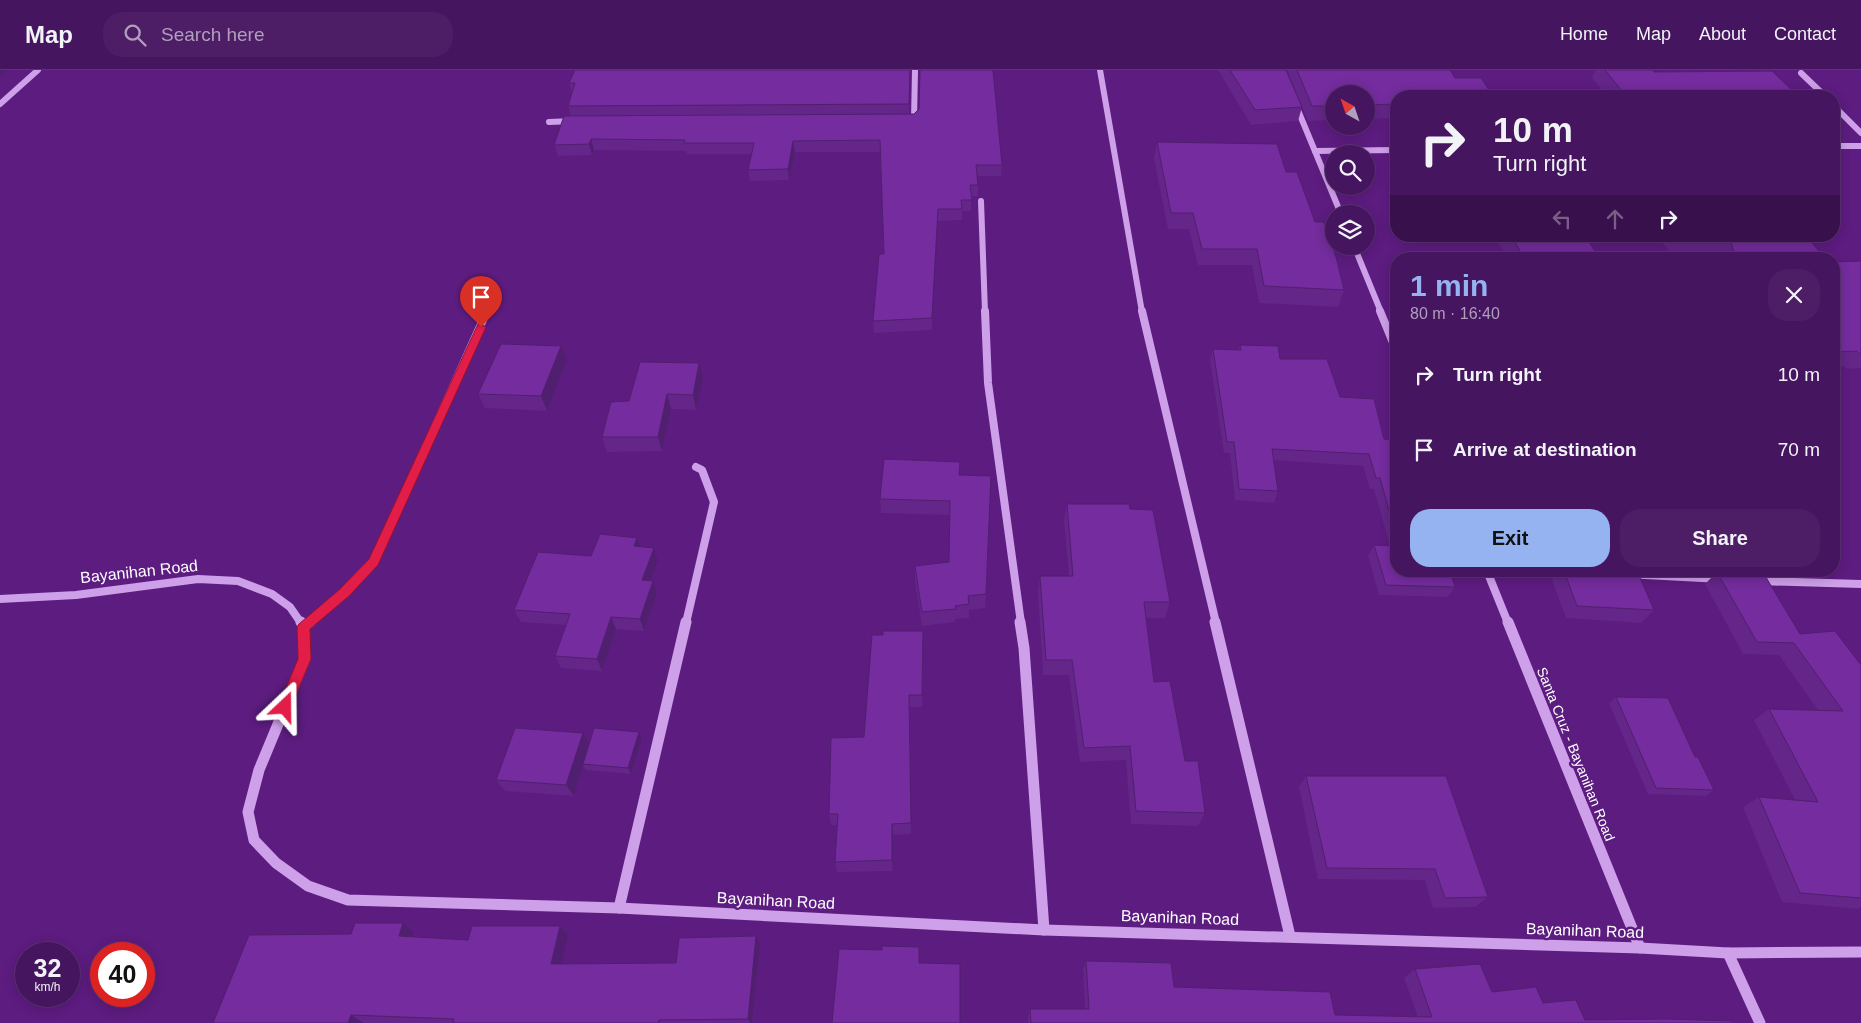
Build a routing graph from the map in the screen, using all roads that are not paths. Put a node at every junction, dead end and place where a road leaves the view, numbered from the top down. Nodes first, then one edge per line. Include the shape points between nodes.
1 (38, 70) edge
2 (915, 70) edge
3 (1100, 70) edge
4 (1801, 72) dead end
5 (1819, 90) edge
6 (1293, 97) edge
7 (0, 104) edge
8 (1840, 112) edge
9 (904, 120) edge
10 (550, 122) dead end
11 (579, 122) edge
12 (1861, 133) edge
13 (1840, 146) edge
14 (1861, 146) edge
15 (1390, 150) edge
16 (1315, 151) junction
17 (981, 201) dead end
18 (1337, 205) edge
19 (1358, 255) edge
20 (496, 292) dead end
21 (1390, 335) edge
22 (696, 467) dead end
23 (1489, 577) edge
24 (1684, 577) edge
25 (1733, 580) edge
26 (1752, 580) edge
27 (1861, 584) edge
28 (0, 599) edge
29 (304, 627) junction
30 (618, 908) junction
31 (1044, 930) junction
32 (1290, 936) junction
33 (1640, 948) junction
34 (1861, 952) edge
35 (1728, 953) junction
36 (1760, 1023) edge

1 - 7 street
2 - 9 street via 914,120
3 - 32 street via 1140,304
4 - 5 street
6 - 16 street
8 - 12 street
10 - 11 street
13 - 14 street
15 - 16 street
16 - 18 street
17 - 31 street via 988,383 1024,648
19 - 21 street
20 - 29 street via 374,562 345,593
22 - 30 street via 702,470 714,502
23 - 33 street, Santa Cruz - Bayanihan Road
24 - 25 street
26 - 27 street
28 - 29 street, Bayanihan Road via 76,594 198,579 238,581 272,594 290,607
29 - 30 street, Bayanihan Road via 305,659 259,770 248,812 254,840 276,863 308,886 348,900
30 - 31 street, Bayanihan Road
31 - 32 street, Bayanihan Road
32 - 33 street, Bayanihan Road
33 - 35 street, Bayanihan Road
34 - 35 street, Bayanihan Road
35 - 36 street

